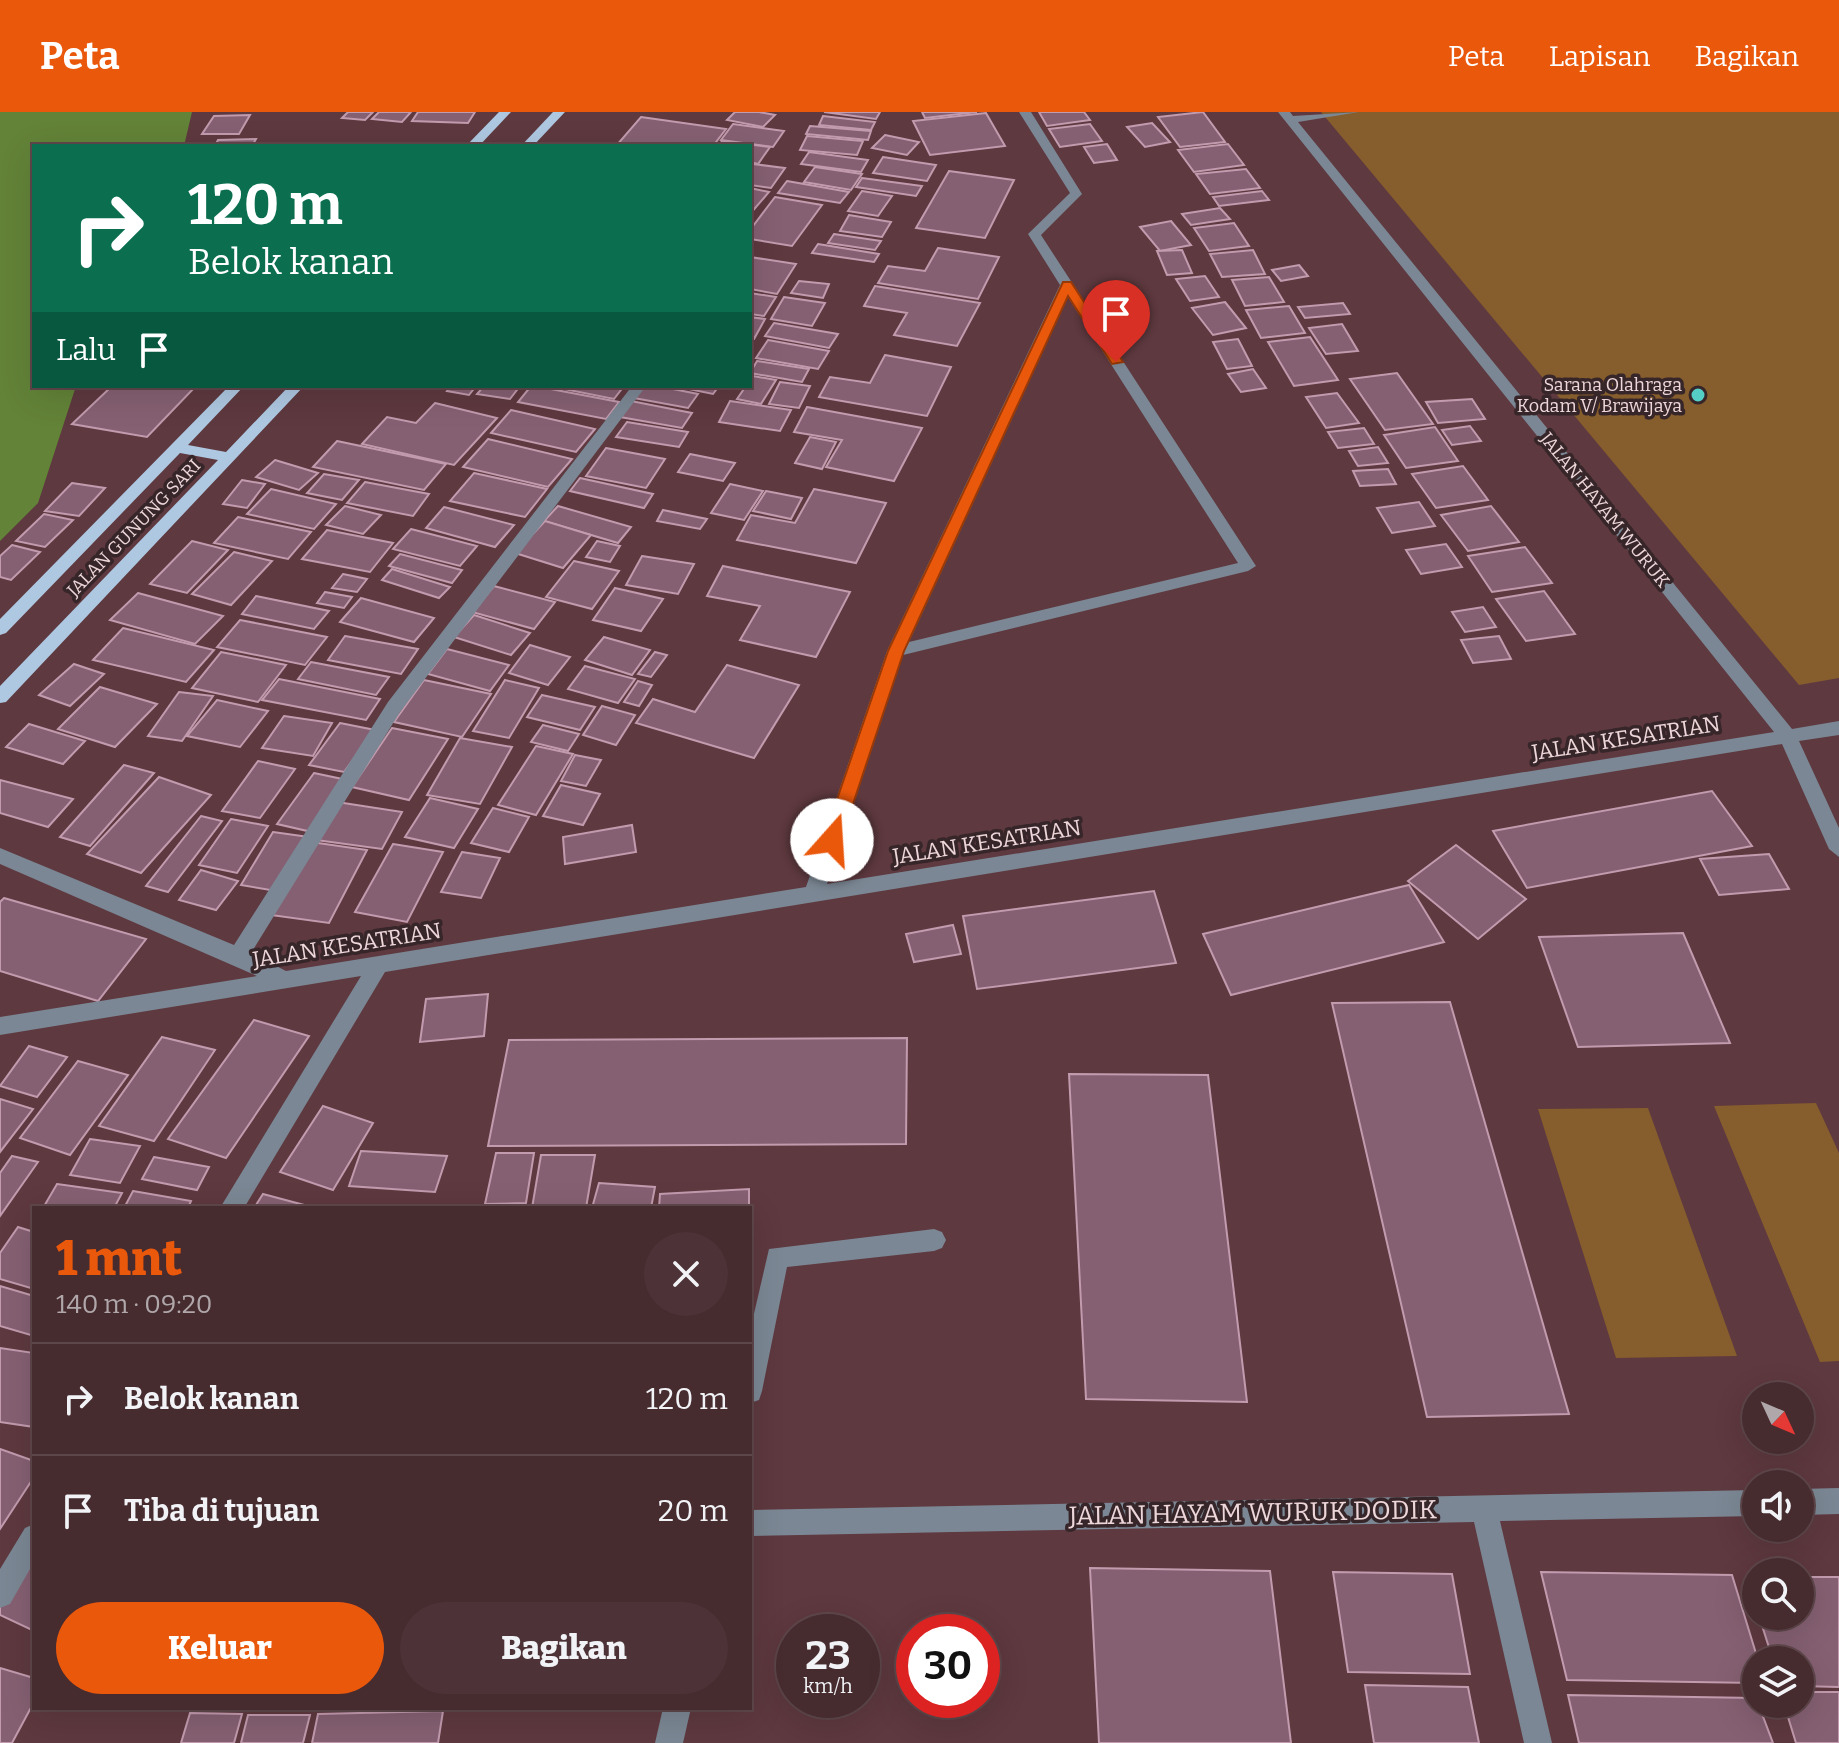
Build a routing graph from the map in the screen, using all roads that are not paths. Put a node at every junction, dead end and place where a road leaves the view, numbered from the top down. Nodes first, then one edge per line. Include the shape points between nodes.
1 (505, 112) edge
2 (559, 112) edge
3 (1025, 112) edge
4 (1353, 112) edge
5 (1287, 116) edge
6 (474, 144) edge
7 (529, 144) edge
8 (1067, 285) junction
9 (235, 388) edge
10 (295, 388) edge
11 (637, 388) edge
12 (176, 448) junction
13 (230, 457) junction
14 (0, 629) edge
15 (896, 651) junction
16 (0, 697) edge
17 (1839, 728) edge
18 (1788, 737) junction
19 (1839, 849) edge
20 (0, 856) edge
21 (814, 894) junction
22 (238, 956) junction
23 (379, 964) junction
24 (284, 980) junction
25 (0, 1026) edge
26 (232, 1206) edge
27 (934, 1240) dead end
28 (752, 1381) edge
29 (1839, 1501) edge
30 (1814, 1502) edge
31 (1742, 1503) edge
32 (1484, 1508) junction
33 (752, 1523) edge
34 (32, 1540) edge
35 (0, 1594) edge
36 (677, 1710) edge
37 (669, 1743) edge
38 (1538, 1743) edge

1 - 6 main road
2 - 7 main road
3 - 8 street via 1076,194 1034,234
4 - 5 street
5 - 18 street, JALAN HAYAM WURUK
8 - 15 street
8 - 15 street via 1248,566
9 - 12 main road, JALAN GUNUNG SARI
10 - 13 main road, JALAN GUNUNG SARI
11 - 22 street via 394,707
12 - 13 main road
12 - 14 main road, JALAN GUNUNG SARI
13 - 16 main road, JALAN GUNUNG SARI
15 - 21 street
17 - 18 street, JALAN KESATRIAN
18 - 19 street, JALAN HAYAM WURUK
18 - 21 street, JALAN KESATRIAN
20 - 22 street
21 - 23 street, JALAN KESATRIAN
22 - 24 street
23 - 24 street, JALAN KESATRIAN
23 - 26 street
24 - 25 street, JALAN KESATRIAN
27 - 28 street via 777,1257
29 - 30 street
31 - 32 street, JALAN HAYAM WURUK DODIK
32 - 33 street, JALAN HAYAM WURUK DODIK
32 - 38 street
34 - 35 street
36 - 37 street

